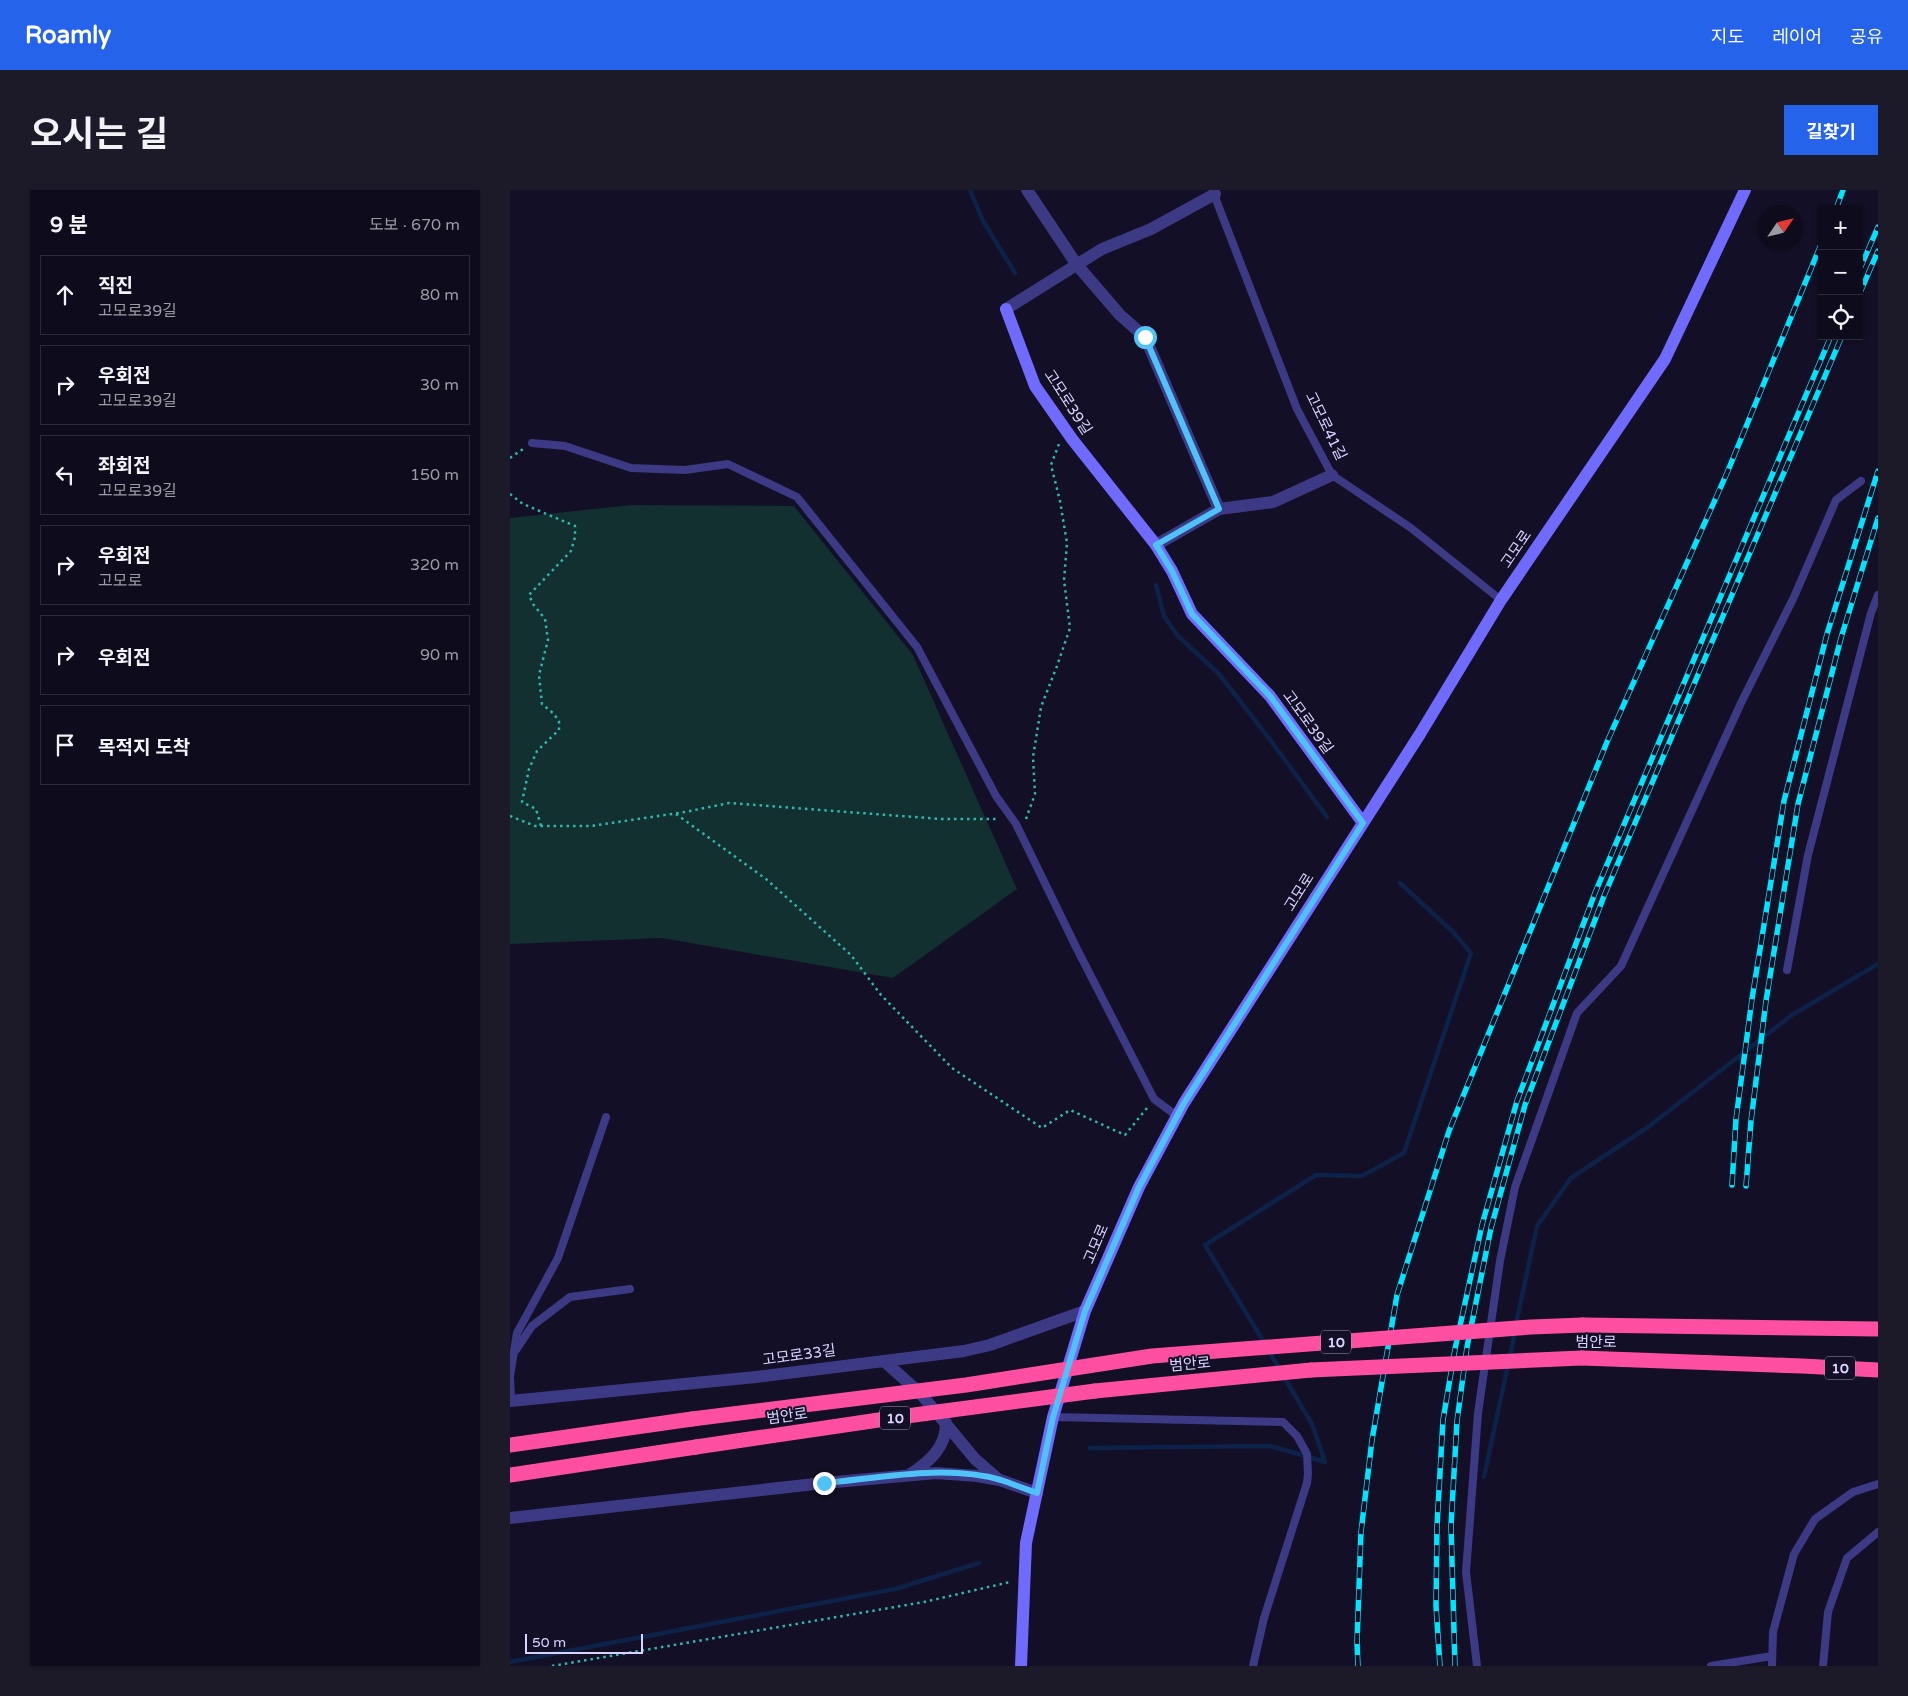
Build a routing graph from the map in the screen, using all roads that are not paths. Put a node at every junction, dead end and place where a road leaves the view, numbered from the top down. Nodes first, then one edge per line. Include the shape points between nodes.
1 (1027, 190) edge
2 (1745, 190) edge
3 (1213, 192) edge
4 (1078, 265) junction
5 (1006, 309) joint
6 (532, 443) road end
7 (1332, 475) junction
8 (1861, 481) dead end
9 (1219, 509) junction
10 (1156, 545) junction
11 (1878, 595) edge
12 (1502, 600) junction
13 (1363, 823) junction
14 (1787, 970) dead end
15 (1177, 1116) junction
16 (606, 1118) dead end
17 (630, 1290) dead end
18 (1085, 1311) junction
19 (1878, 1329) edge
20 (514, 1352) junction
21 (884, 1360) junction
22 (1878, 1370) edge
23 (511, 1401) edge
24 (1053, 1417) junction
25 (946, 1423) junction
26 (510, 1445) edge
27 (510, 1475) edge
28 (909, 1475) junction
29 (1000, 1480) junction
30 (1878, 1484) edge
31 (1037, 1493) junction
32 (510, 1518) edge
33 (1878, 1532) edge
34 (1772, 1656) junction
35 (1021, 1666) edge
36 (1253, 1666) edge
37 (1476, 1666) edge
38 (1711, 1666) edge
39 (1772, 1666) edge
40 (1823, 1666) edge

1 - 4 street
2 - 12 main road, 고모로 via 1665,359
3 - 4 street, 고모로41길 via 1151,228 1102,249
3 - 7 lane, 고모로41길 via 1297,410
4 - 5 street, 고모로39길
4 - 9 street via 1120,315 1145,337
5 - 10 main road, 고모로39길 via 1035,386 1072,440
6 - 15 lane via 564,446 631,468 685,470 728,464 797,497 917,646 996,796 1013,819 1154,1099
7 - 9 street via 1273,502
7 - 12 lane, 고모로41길 via 1411,528
8 - 37 lane via 1836,500 1622,966 1577,1013 1515,1187 1500,1261 1478,1413 1466,1572
9 - 10 street
10 - 13 main road, 고모로39길 via 1192,614 1270,696
11 - 14 lane via 1808,855
12 - 13 main road, 고모로
13 - 15 main road, 고모로
15 - 18 main road, 고모로 via 1139,1187
16 - 20 lane via 558,1258 517,1333
17 - 20 lane via 570,1297 532,1326
18 - 21 street, 고모로33길 via 982,1347
18 - 24 main road, 고모로
19 - 26 highway, 범안로 / 10, bridge via 1583,1325 1152,1356 956,1386
20 - 23 lane via 510,1376
21 - 23 street, 고모로33길 via 756,1377
21 - 25 street via 921,1394
22 - 27 highway, 범안로 / 10, bridge via 1582,1358 1311,1370 1124,1388 909,1416
24 - 31 main road, 고모로
24 - 36 lane via 1283,1422 1297,1436 1308,1454 1307,1483 1264,1618
25 - 28 street via 946,1433 939,1449
25 - 29 street via 974,1459
28 - 29 street via 955,1474
28 - 32 street
29 - 31 street
30 - 34 lane via 1853,1492 1815,1520 1794,1554 1773,1632
31 - 35 main road, 고모로 via 1026,1543
33 - 40 lane via 1847,1558 1828,1612
34 - 38 lane
34 - 39 lane

